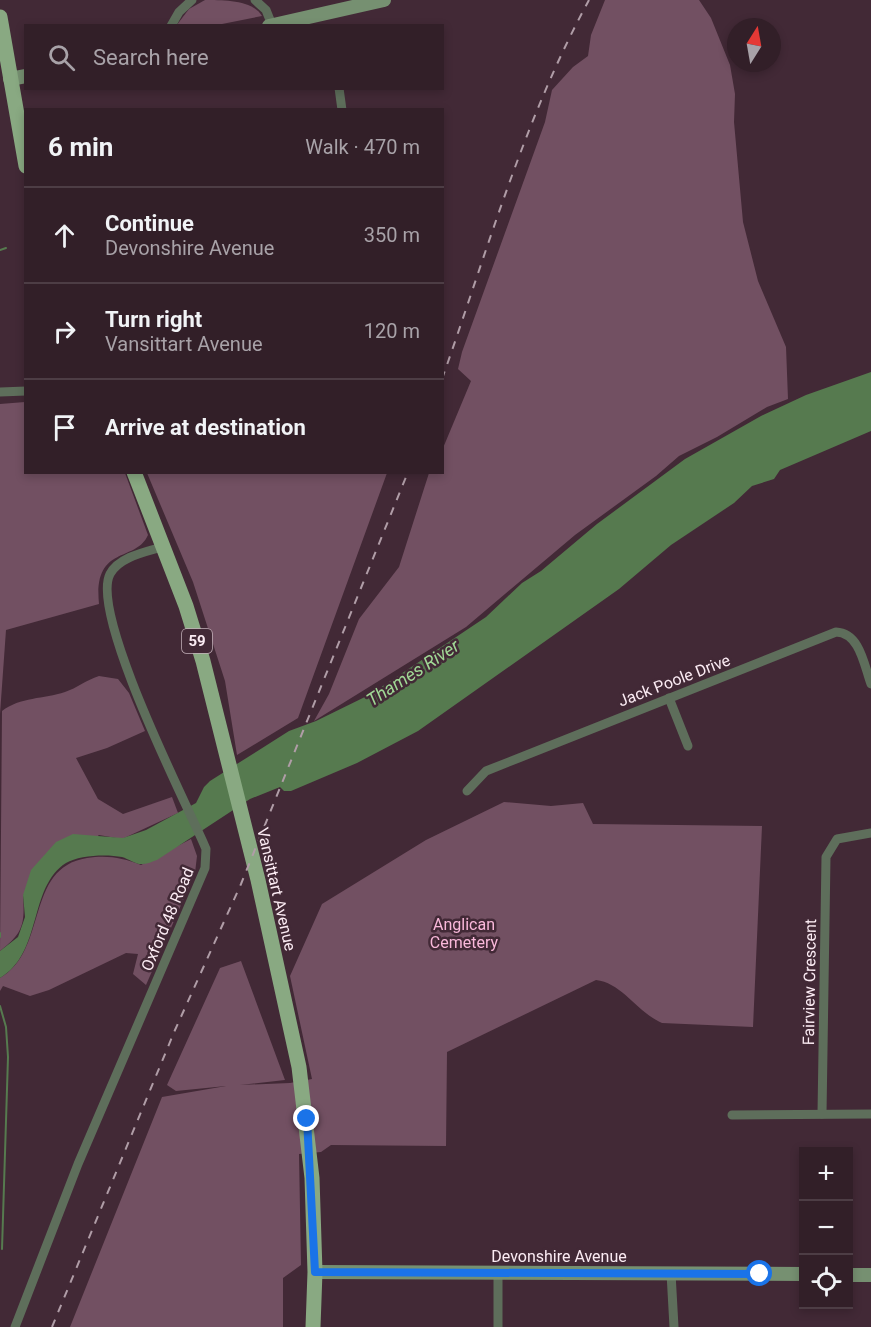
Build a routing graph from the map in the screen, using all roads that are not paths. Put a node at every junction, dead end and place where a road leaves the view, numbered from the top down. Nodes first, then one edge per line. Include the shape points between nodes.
1 (192, 0) edge
2 (255, 0) edge
3 (384, 0) edge
4 (0, 17) edge
5 (328, 19) edge
6 (172, 24) edge
7 (271, 24) edge
8 (280, 24) edge
9 (18, 77) edge
10 (339, 90) edge
11 (342, 108) edge
12 (24, 144) edge
13 (24, 391) edge
14 (0, 392) edge
15 (135, 474) edge
16 (162, 547) junction
17 (871, 684) edge
18 (669, 698) junction
19 (688, 746) dead end
20 (467, 791) dead end
21 (871, 833) edge
22 (822, 1114) junction
23 (871, 1114) edge
24 (732, 1115) dead end
25 (315, 1272) junction
26 (498, 1272) junction
27 (671, 1273) junction
28 (799, 1274) edge
29 (853, 1275) edge
30 (871, 1275) edge
31 (15, 1327) edge
32 (313, 1327) edge
33 (498, 1327) edge
34 (674, 1327) edge

1 - 6 street
2 - 7 street via 266,10
3 - 5 main road
4 - 9 main road
5 - 8 main road
9 - 12 main road
10 - 11 street
13 - 14 street
15 - 16 main road, Vansittart Avenue / 59
16 - 25 main road, Vansittart Avenue / 59 via 192,628 222,738 299,1067 307,1119
16 - 31 street, Oxford 48 Road via 115,566 106,588 130,678 206,849 205,868 78,1164
17 - 18 street, Jack Poole Drive via 856,642 844,632 836,632
18 - 19 street
18 - 20 street, Jack Poole Drive via 486,771
21 - 22 street, Fairview Crescent via 837,839 826,857
22 - 23 street
22 - 24 street
25 - 26 main road, Devonshire Avenue
25 - 32 main road, Vansittart Avenue / 59
26 - 27 main road, Devonshire Avenue
26 - 33 street
27 - 28 main road, Devonshire Avenue
27 - 34 street
29 - 30 main road

